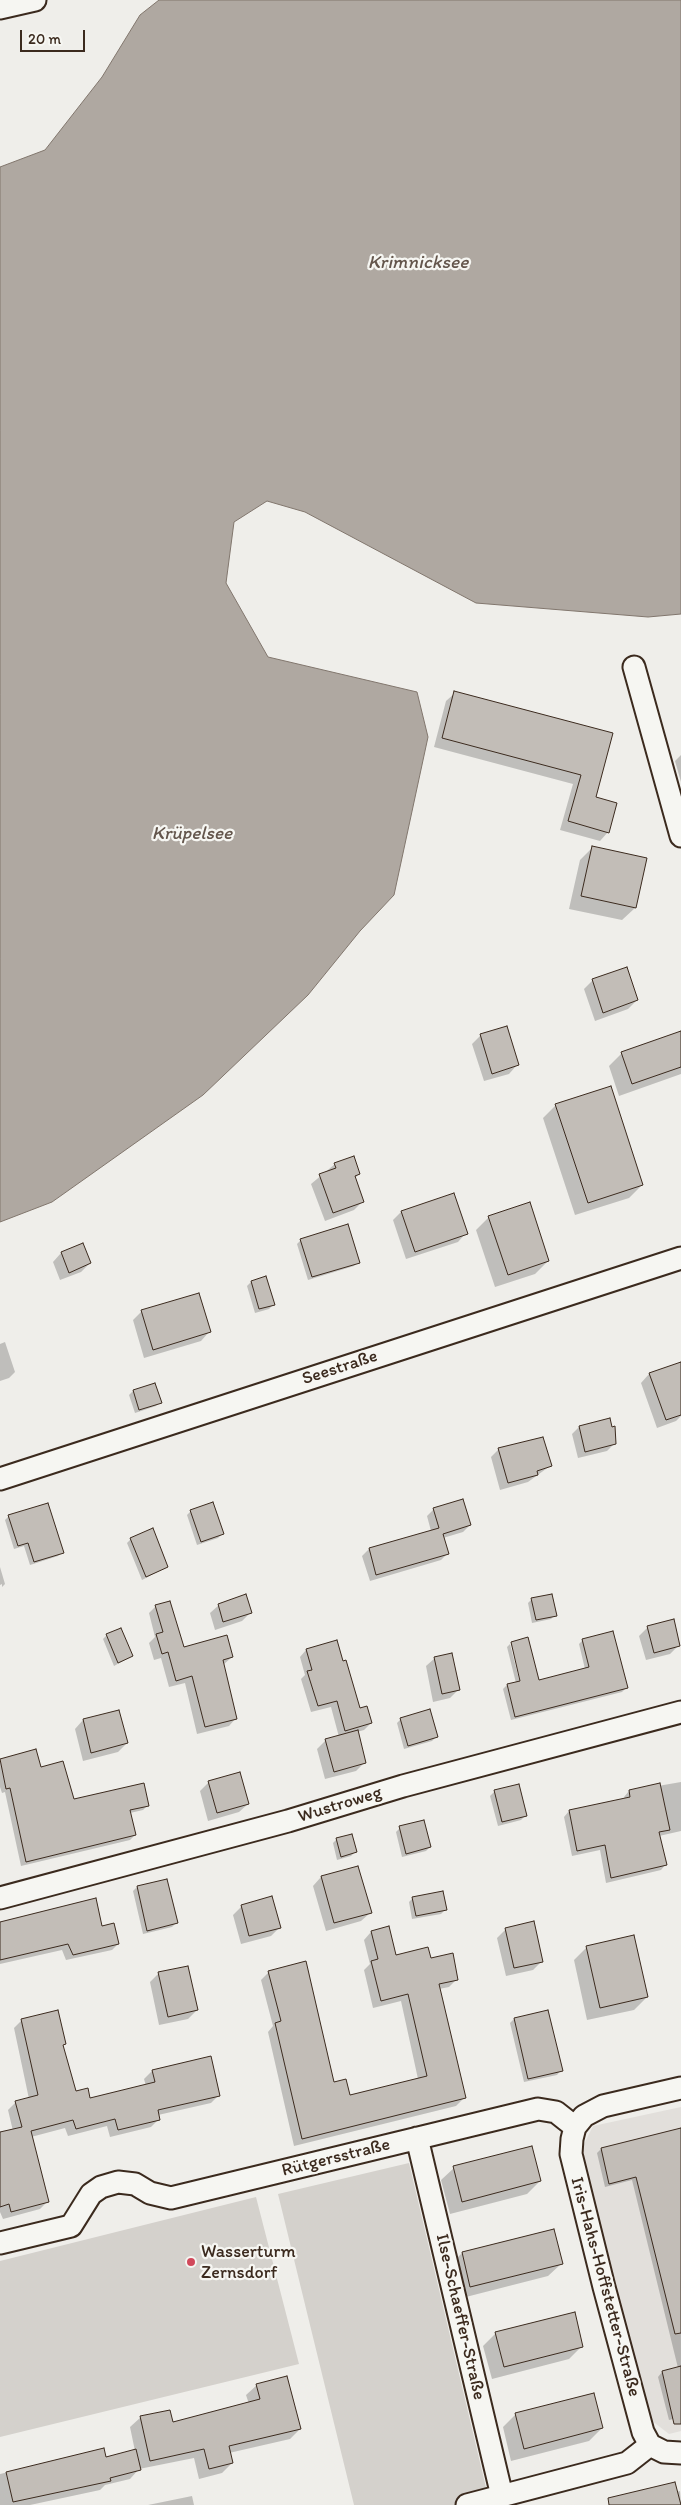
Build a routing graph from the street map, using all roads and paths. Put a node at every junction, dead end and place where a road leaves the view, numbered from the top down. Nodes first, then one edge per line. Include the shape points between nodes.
1 (35, 0) edge
2 (0, 8) edge
3 (634, 668) dead end
4 (681, 836) edge
5 (681, 1258) edge
6 (0, 1479) edge
7 (681, 1712) edge
8 (0, 1898) edge
9 (681, 2088) edge
10 (576, 2128) junction
11 (417, 2138) junction
12 (0, 2243) edge
13 (650, 2446) junction
14 (681, 2453) edge
15 (502, 2496) junction
16 (467, 2505) edge

1 - 2 street
3 - 4 street
5 - 6 street, Seestraße
7 - 8 street, Wustroweg
9 - 10 street via 602,2106 584,2116
10 - 11 street, Rütgersstraße via 556,2112 538,2109
10 - 13 street, Iris-Hahs-Hoffstetter-Straße via 571,2154 643,2432
11 - 12 street, Rütgersstraße via 171,2198 150,2193 135,2184 118,2182 91,2194 71,2226
11 - 15 street, Ilse-Schaeffer-Straße
13 - 14 street via 664,2452
13 - 15 street via 627,2463
15 - 16 street

